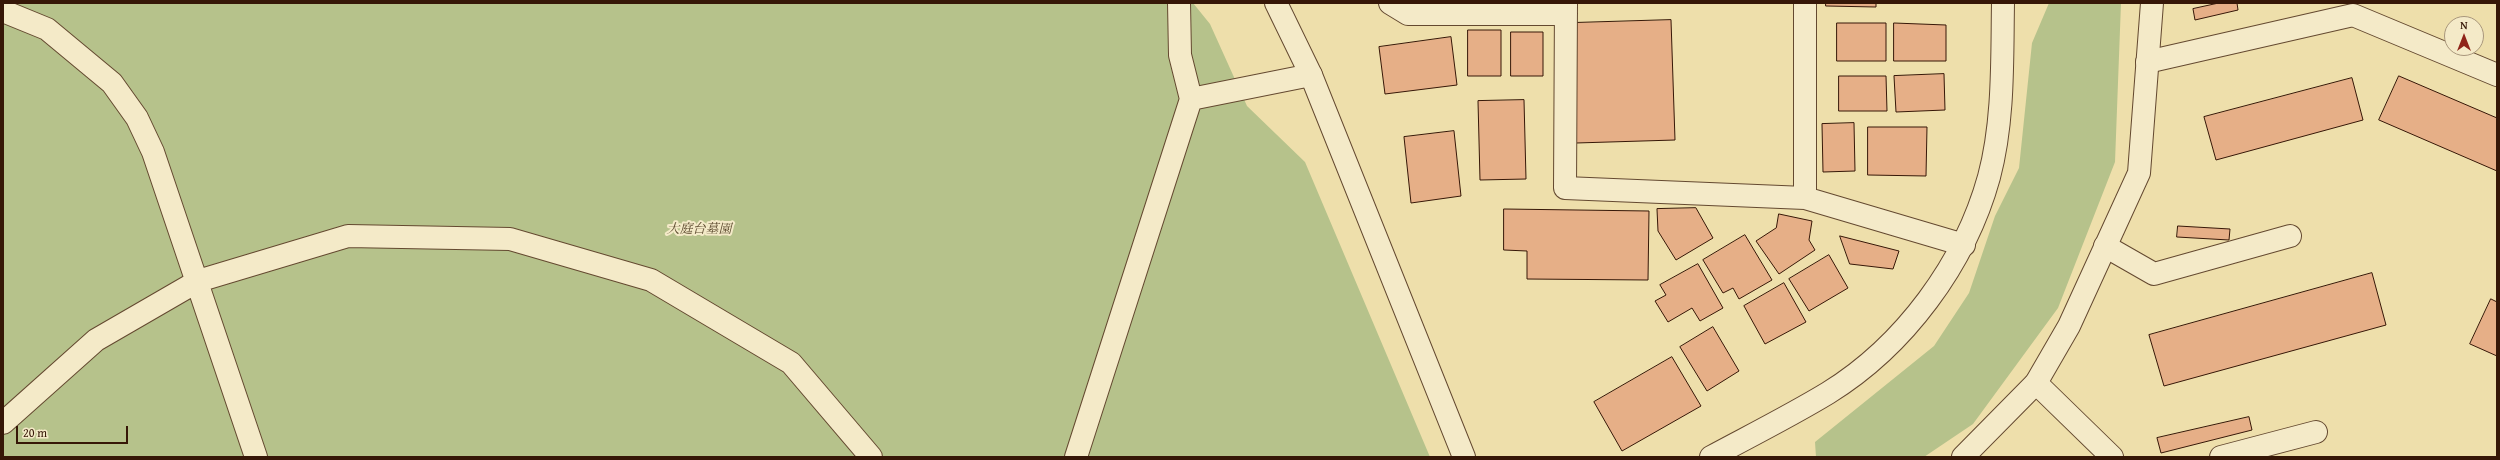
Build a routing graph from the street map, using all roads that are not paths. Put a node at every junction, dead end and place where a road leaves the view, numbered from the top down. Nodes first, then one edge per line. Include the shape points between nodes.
1 (1179, 3) edge
2 (1276, 3) edge
3 (1390, 3) edge
4 (1804, 3) edge
5 (2003, 3) edge
6 (2152, 3) edge
7 (1566, 9) edge
8 (3, 11) edge
9 (2147, 62) junction
10 (1311, 75) junction
11 (2497, 75) edge
12 (1191, 99) junction
13 (1805, 198) junction
14 (2290, 236) dead end
15 (1964, 245) junction
16 (2105, 246) junction
17 (198, 281) junction
18 (2036, 383) junction
19 (3, 423) edge
20 (2316, 432) dead end
21 (256, 457) edge
22 (871, 457) edge
23 (1076, 457) edge
24 (1464, 457) edge
25 (1711, 457) edge
26 (1963, 457) edge
27 (2112, 457) edge
28 (2221, 457) edge

1 - 12 street via 1180,55
2 - 10 street
3 - 7 street via 1408,14
4 - 13 street
5 - 15 street via 2002,94 1989,177
6 - 9 street
7 - 13 street via 1565,188
8 - 17 street via 47,29 112,83 137,118 153,152
9 - 11 street via 2353,15
9 - 16 street via 2139,173
10 - 12 street
10 - 24 street
12 - 23 street
13 - 15 street
14 - 16 street via 2154,274
15 - 25 street via 1932,296 1884,350 1829,392
16 - 18 street via 2069,326
17 - 19 street via 96,340
17 - 21 street
17 - 22 street via 348,236 510,239 651,280 791,362
18 - 26 street
18 - 27 street
20 - 28 street

